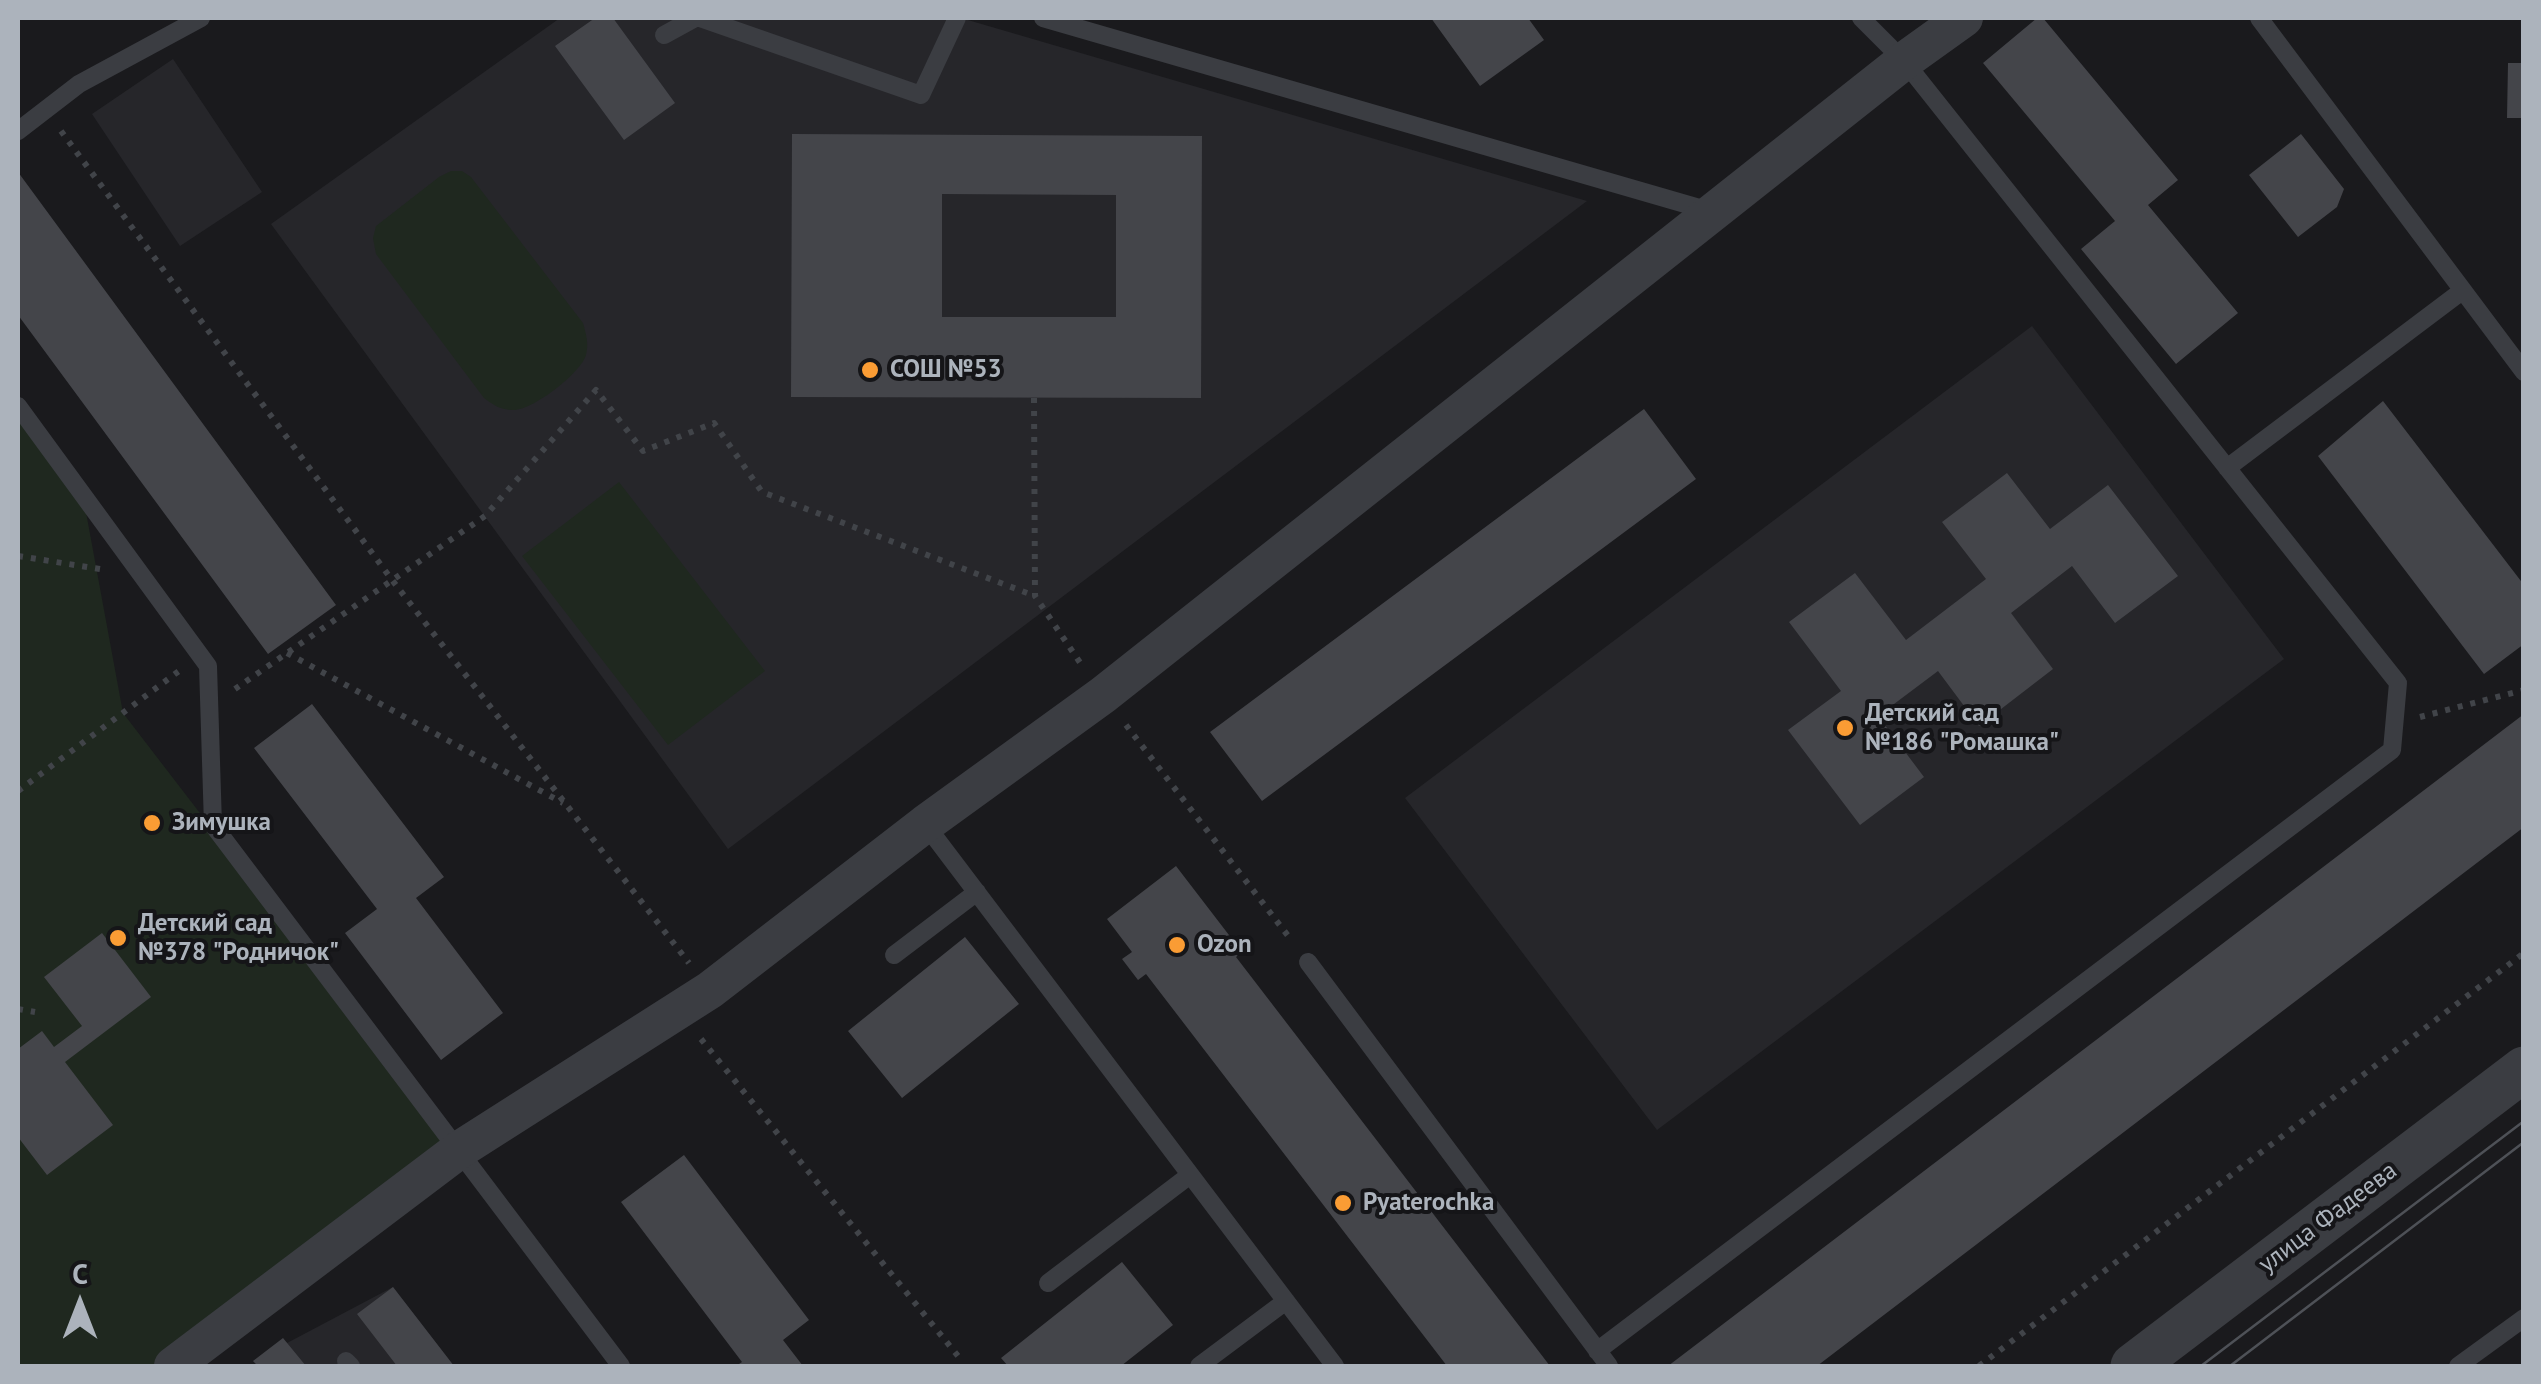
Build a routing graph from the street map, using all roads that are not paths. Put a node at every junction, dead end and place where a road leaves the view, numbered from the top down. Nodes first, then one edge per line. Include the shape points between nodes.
1 (201, 18) edge
2 (698, 18) edge
3 (957, 18) edge
4 (1043, 18) edge
5 (1861, 18) edge
6 (1964, 18) edge
7 (2259, 18) edge
8 (664, 35) dead end
9 (1904, 61) junction
10 (18, 129) edge
11 (1714, 212) junction
12 (2462, 290) junction
13 (2524, 372) edge
14 (18, 406) edge
15 (2227, 468) junction
16 (925, 824) junction
17 (977, 892) junction
18 (894, 956) dead end
19 (1308, 962) road end
20 (2524, 1069) edge
21 (459, 1150) junction
22 (1190, 1175) junction
23 (1048, 1282) dead end
24 (1286, 1301) junction
25 (2524, 1318) edge
26 (1603, 1359) edge
27 (173, 1366) edge
28 (622, 1366) edge
29 (1199, 1366) edge
30 (1335, 1366) edge
31 (2132, 1366) edge
32 (2458, 1366) edge

1 - 10 lane via 79,84
2 - 3 lane via 921,95
2 - 8 lane
4 - 11 lane
5 - 9 lane
6 - 9 street
7 - 12 lane
9 - 11 street
9 - 15 lane
11 - 16 street via 1103,695
12 - 13 lane
12 - 15 lane
14 - 21 lane via 208,666 214,826
15 - 26 lane via 2398,683 2392,750
16 - 17 lane
16 - 21 street via 710,990
17 - 18 lane
17 - 22 lane
19 - 26 lane
20 - 31 street, улица Фадеева
21 - 27 street
21 - 28 lane
22 - 23 lane
22 - 24 lane
24 - 29 lane
24 - 30 lane
25 - 32 lane

